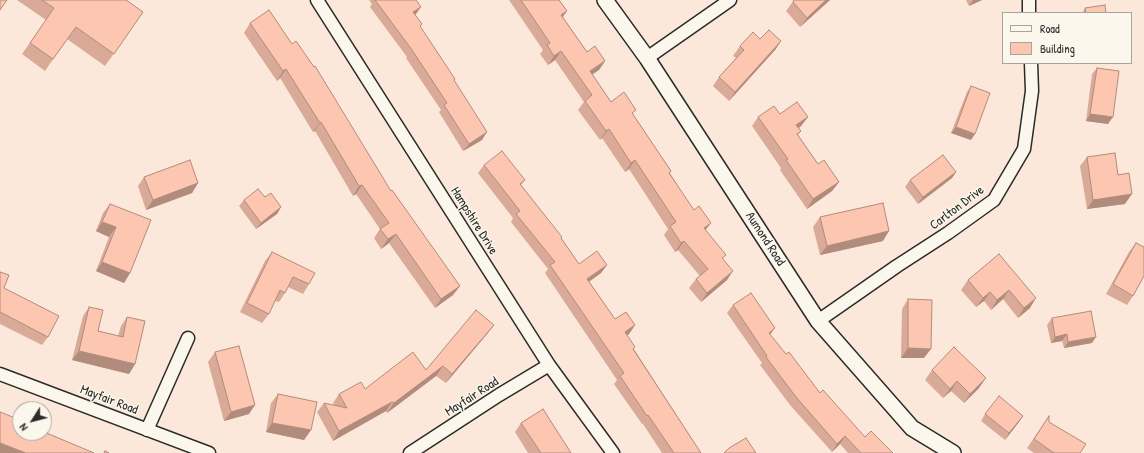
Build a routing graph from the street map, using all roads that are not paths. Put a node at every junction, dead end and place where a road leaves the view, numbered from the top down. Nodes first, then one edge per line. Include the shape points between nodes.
1 (317, 0) edge
2 (605, 0) edge
3 (730, 0) edge
4 (1029, 0) edge
5 (1029, 12) edge
6 (647, 58) junction
7 (1031, 64) edge
8 (818, 321) junction
9 (188, 338) dead end
10 (549, 365) junction
11 (0, 374) edge
12 (147, 430) junction
13 (209, 453) edge
14 (410, 453) edge
15 (613, 453) edge
16 (953, 453) edge

1 - 10 street, Hampshire Drive
2 - 6 street, Aumond Road
3 - 6 street
4 - 5 street
6 - 8 street, Aumond Road
7 - 8 street, Carlton Drive via 1032,91 1024,149 994,200
8 - 16 street, Aumond Road via 912,428
9 - 12 street
10 - 14 street, Mayfair Road
10 - 15 street, Hampshire Drive
11 - 12 street, Mayfair Road
12 - 13 street, Mayfair Road

